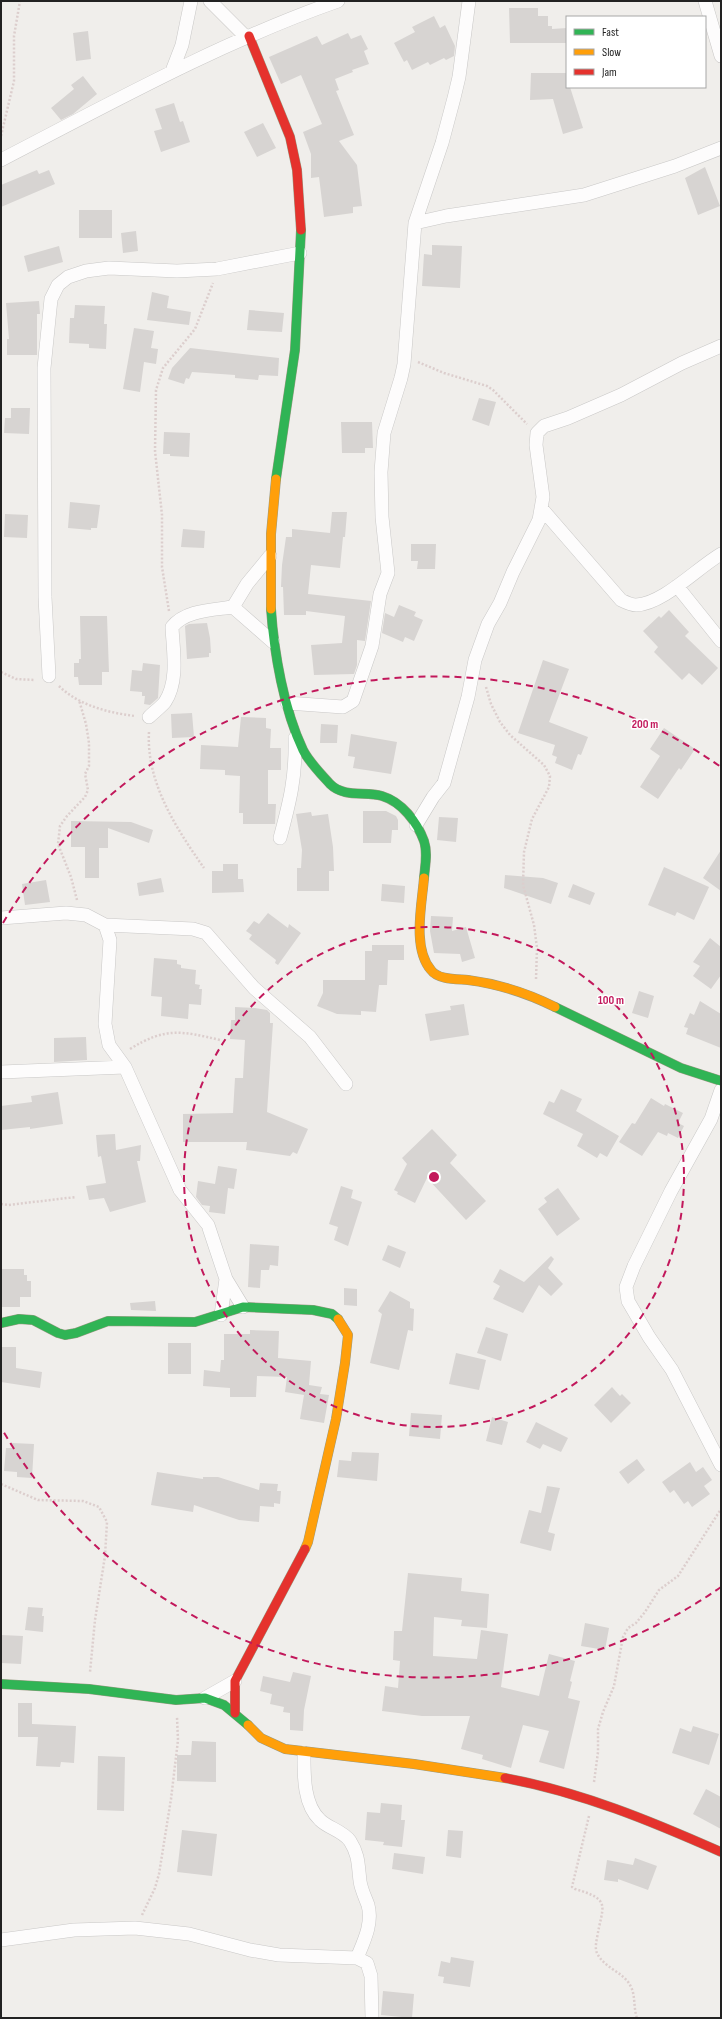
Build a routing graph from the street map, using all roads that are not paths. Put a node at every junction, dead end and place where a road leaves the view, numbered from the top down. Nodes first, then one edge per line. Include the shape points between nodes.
1 (191, 1) edge
2 (210, 1) edge
3 (338, 1) edge
4 (469, 1) edge
5 (705, 1) edge
6 (247, 37) junction
7 (721, 56) edge
8 (172, 71) junction
9 (721, 148) edge
10 (1, 160) edge
11 (415, 223) junction
12 (300, 253) junction
13 (721, 346) edge
14 (542, 509) junction
15 (721, 554) edge
16 (270, 556) junction
17 (678, 586) junction
18 (233, 607) junction
19 (721, 641) edge
20 (273, 642) junction
21 (50, 676) road end
22 (287, 703) junction
23 (150, 717) road end
24 (294, 730) junction
25 (416, 825) junction
26 (280, 838) dead end
27 (1, 918) edge
28 (105, 925) junction
29 (122, 1062) junction
30 (1, 1072) edge
31 (721, 1081) edge
32 (346, 1084) dead end
33 (721, 1090) edge
34 (226, 1279) junction
35 (243, 1307) junction
36 (222, 1315) junction
37 (1, 1323) edge
38 (721, 1465) edge
39 (235, 1681) junction
40 (1, 1684) edge
41 (205, 1698) junction
42 (235, 1712) junction
43 (304, 1753) junction
44 (721, 1852) edge
45 (1, 1940) edge
46 (357, 1958) junction
47 (372, 2018) edge

1 - 8 street via 182,45
2 - 6 street
3 - 6 street
4 - 11 street via 454,98
5 - 7 street
6 - 8 street
6 - 12 street via 290,137 299,200
8 - 10 street
9 - 11 street via 675,166 584,195 523,203
11 - 22 street via 405,356 384,434 381,472 382,517 388,573 380,594 372,646 353,701 343,707
12 - 16 street via 294,350 275,485
12 - 21 street via 217,269 177,271 109,268 86,271 68,277 58,285 51,299 44,368 45,597
13 - 14 street via 614,398 544,426 537,433 536,445 542,486
14 - 17 street via 621,600 633,605 642,604
14 - 25 street via 540,520 488,624 475,660 468,697 444,783 432,797
15 - 17 street
16 - 18 street via 247,584
16 - 20 street
17 - 19 street
18 - 20 street
18 - 23 street via 198,612 181,618 172,627 174,657 171,689 165,702
20 - 22 street
22 - 24 street
24 - 25 street via 304,752 332,785 342,792 382,796 403,808
24 - 26 street via 296,767
25 - 31 street via 424,842 426,857 419,931 424,958 431,971 442,977 500,985 532,997 681,1068
27 - 28 street via 81,914
28 - 29 street via 110,940 105,1024 109,1045
28 - 32 street via 192,929 206,934 254,988 310,1037
29 - 30 street
29 - 34 street via 180,1190 208,1225
33 - 38 street via 710,1119 671,1191 626,1287 628,1302 672,1370
34 - 35 street
34 - 36 street
35 - 36 street
35 - 39 street via 313,1310 332,1314 340,1321 348,1335 336,1419 308,1542
36 - 37 street via 195,1322 108,1321 97,1323 75,1334 63,1335 37,1321 12,1320
39 - 41 street
39 - 42 street
40 - 41 street via 89,1689 176,1700
41 - 42 street via 217,1701
42 - 43 street via 261,1738 285,1749
43 - 44 street via 346,1756 487,1775 554,1788 589,1798
43 - 46 street via 304,1775 310,1803 320,1820 349,1839 358,1854 360,1884 368,1906 369,1920
45 - 46 street via 74,1930 135,1928 189,1934 280,1955
46 - 47 street via 367,1963 371,1976

